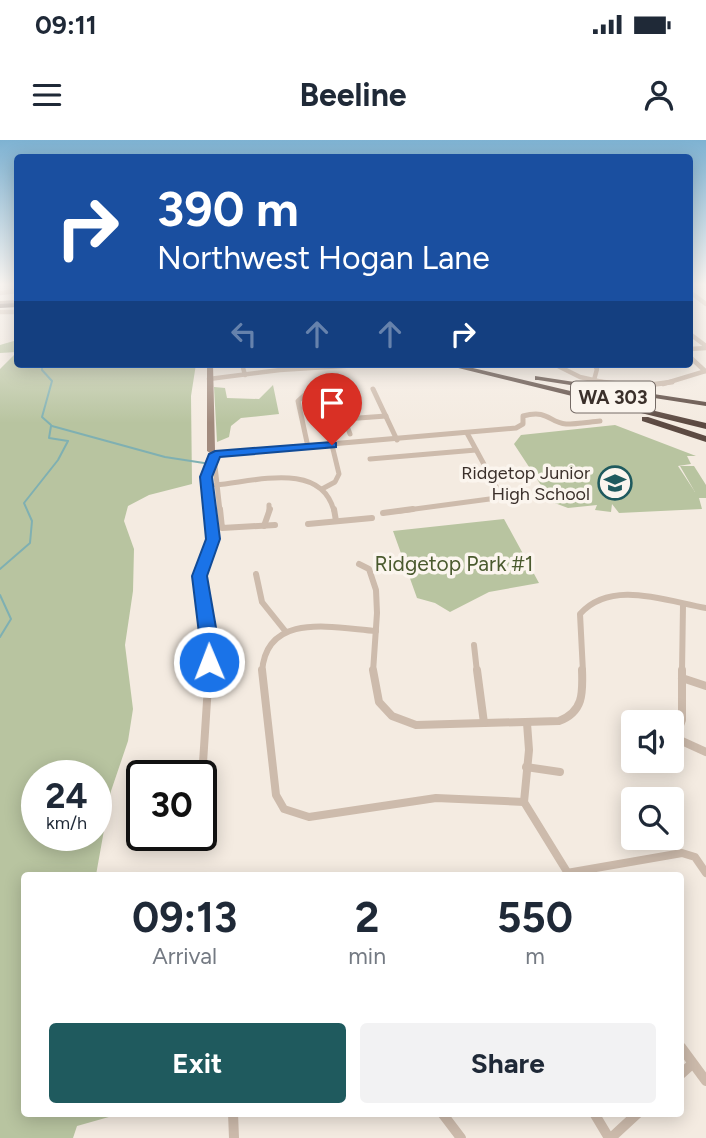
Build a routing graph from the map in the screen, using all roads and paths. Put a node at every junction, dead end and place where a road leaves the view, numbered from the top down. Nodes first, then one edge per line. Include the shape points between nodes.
1 (210, 368) edge
2 (243, 368) edge
3 (341, 368) edge
4 (463, 368) edge
5 (489, 368) edge
6 (560, 368) edge
7 (596, 368) edge
8 (706, 371) edge
9 (245, 375) junction
10 (520, 375) junction
11 (209, 379) junction
12 (594, 380) junction
13 (541, 387) junction
14 (373, 389) dead end
15 (329, 391) dead end
16 (340, 404) dead end
17 (706, 404) edge
18 (386, 416) junction
19 (345, 419) junction
20 (706, 419) edge
21 (600, 421) dead end
22 (706, 426) edge
23 (467, 433) junction
24 (350, 434) dead end
25 (706, 439) edge
26 (397, 440) junction
27 (332, 445) junction
28 (308, 447) junction
29 (476, 450) junction
30 (215, 455) junction
31 (370, 459) dead end
32 (216, 485) junction
33 (321, 489) junction
34 (269, 505) dead end
35 (383, 513) dead end
36 (372, 517) dead end
37 (336, 521) junction
38 (308, 524) dead end
39 (275, 525) dead end
40 (264, 526) junction
41 (359, 564) dead end
42 (256, 574) dead end
43 (684, 605) junction
44 (706, 608) edge
45 (376, 631) junction
46 (286, 632) junction
47 (474, 645) dead end
48 (682, 678) junction
49 (706, 686) edge
50 (682, 710) edge
51 (484, 723) junction
52 (527, 723) junction
53 (684, 744) edge
54 (706, 752) edge
55 (203, 760) edge
56 (526, 767) junction
57 (560, 772) dead end
58 (524, 802) junction
59 (567, 872) edge
60 (579, 872) edge
61 (706, 873) edge
62 (684, 1052) edge
63 (692, 1064) junction
64 (684, 1071) edge
65 (706, 1081) edge
66 (233, 1117) edge
67 (445, 1117) edge
68 (597, 1117) edge
69 (634, 1117) edge
70 (234, 1138) edge
71 (461, 1138) edge
72 (610, 1138) edge

1 - 11 street
2 - 9 street
3 - 9 street
4 - 13 highway, WA 303
5 - 10 highway, WA 303
6 - 12 street
7 - 12 street
8 - 12 street via 659,384 634,386
9 - 11 street
10 - 17 highway
10 - 20 highway, WA 303
11 - 30 street via 211,451
13 - 22 highway, WA 303
13 - 25 highway
14 - 18 street
15 - 28 street via 308,392 298,401
16 - 19 street
18 - 19 street
18 - 26 street
19 - 24 street
21 - 23 street via 562,424 545,413 523,416 523,424 516,428
23 - 26 street
23 - 29 street
26 - 27 street
27 - 28 street
27 - 33 street via 339,474 335,482
28 - 30 street
29 - 31 street
29 - 35 street via 499,492 493,501
30 - 32 street
30 - 55 street via 206,477 213,539 200,576 211,645
32 - 33 street via 292,478
32 - 40 street via 222,528
33 - 37 street via 332,502
34 - 40 street
36 - 37 street
37 - 38 street
39 - 40 street
41 - 45 street via 369,569 377,590
42 - 46 street via 262,602
43 - 44 street
43 - 48 street
43 - 52 street via 620,594 588,602 579,624 583,696 578,710 552,723
45 - 46 street via 314,625
45 - 51 street via 372,687 386,712 416,725
46 - 58 street via 270,645 262,669 276,795 284,809 309,817 436,798
47 - 51 street
48 - 49 street
48 - 50 street
51 - 52 street
52 - 56 street
53 - 54 street
56 - 57 street
56 - 58 street
58 - 59 street
60 - 61 street via 682,853 695,857
62 - 63 street
63 - 64 street
63 - 65 street
66 - 70 street
67 - 71 street
68 - 72 street
69 - 72 street

